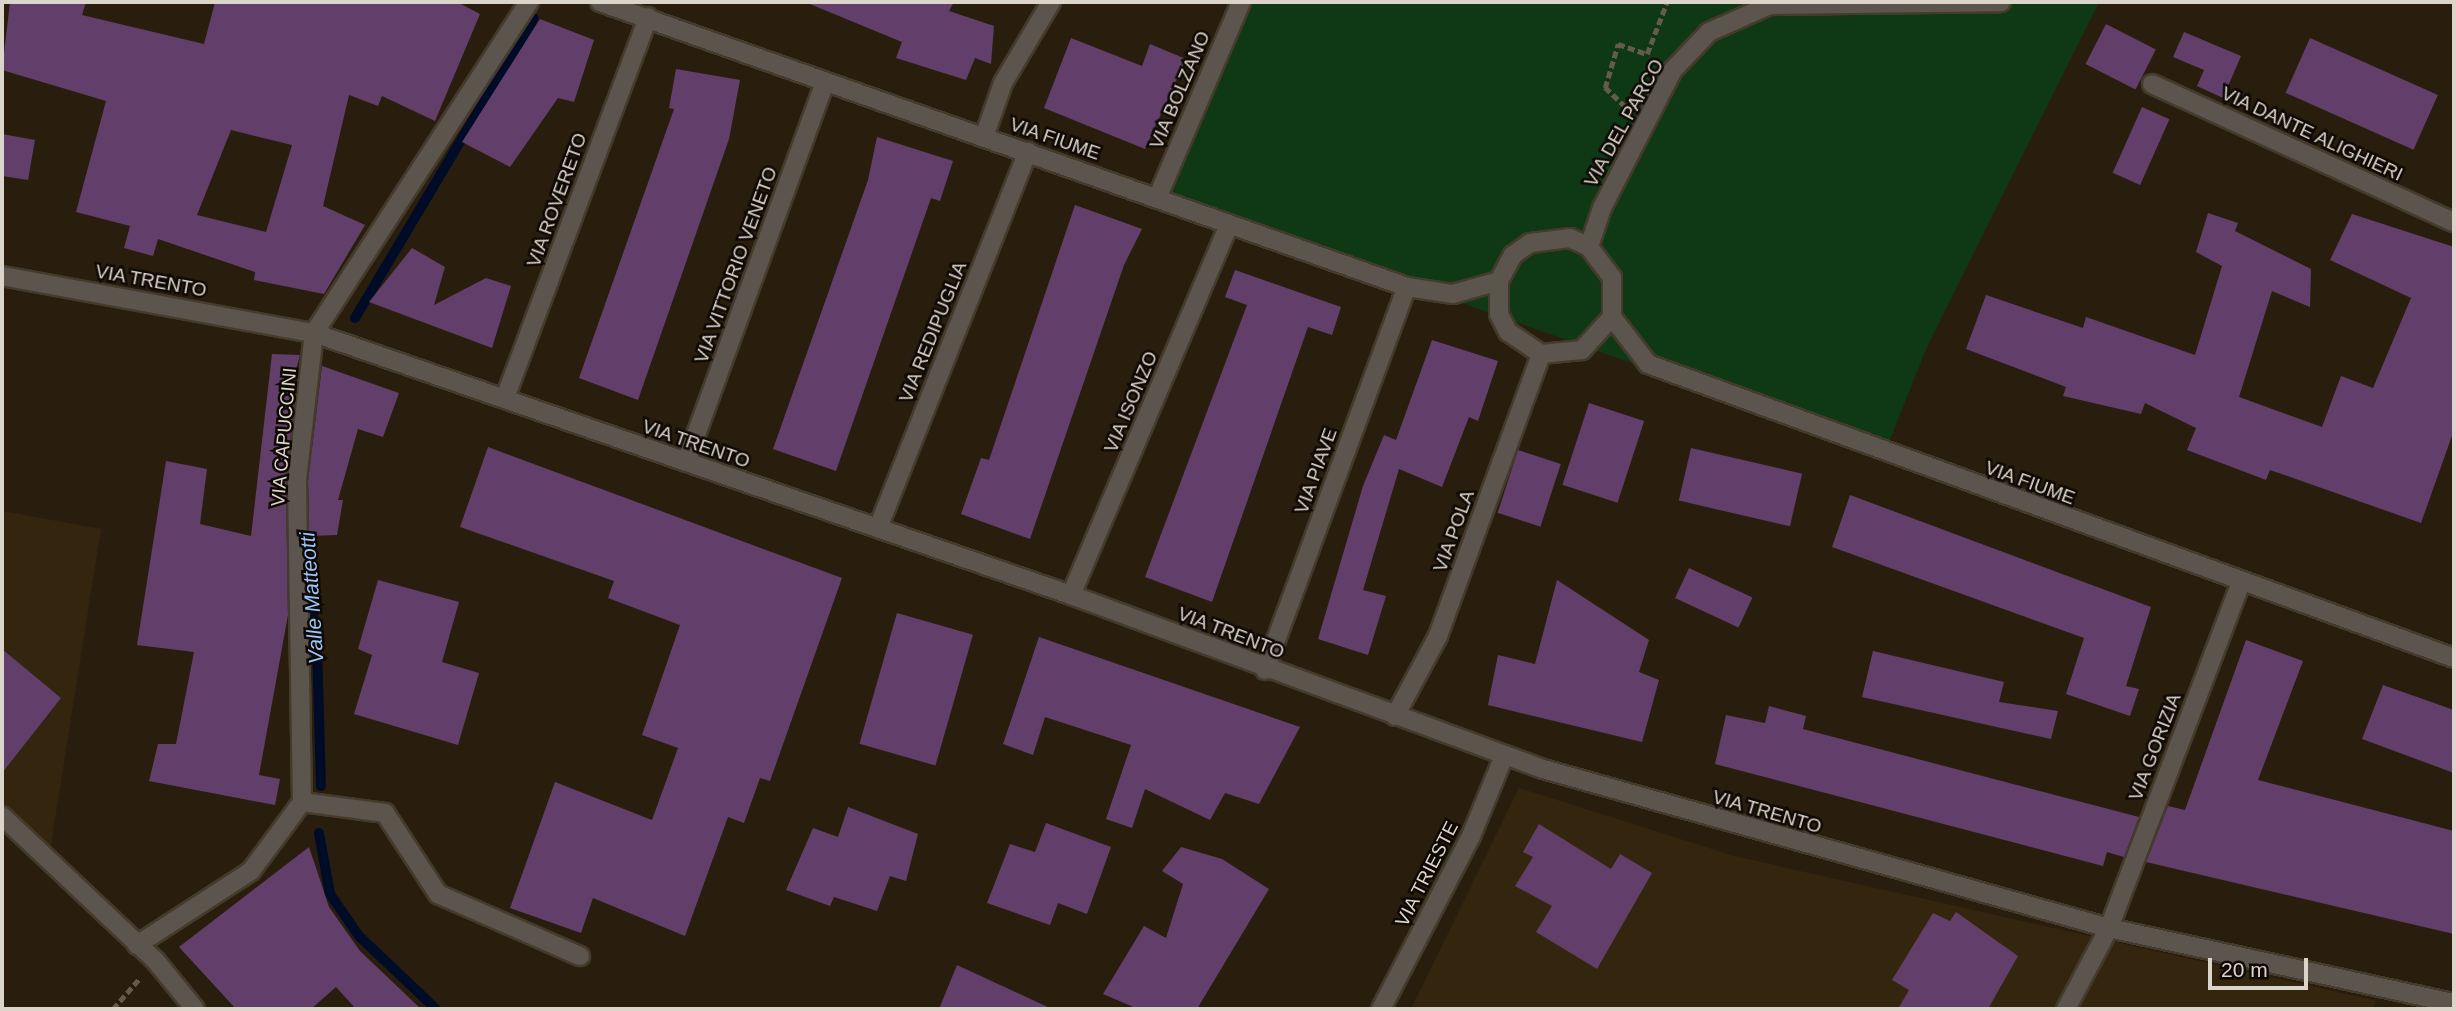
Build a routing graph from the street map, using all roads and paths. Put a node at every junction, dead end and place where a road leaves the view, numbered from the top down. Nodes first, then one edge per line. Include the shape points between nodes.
1 (529, 2) edge
2 (600, 2) edge
3 (1051, 2) edge
4 (1241, 2) edge
5 (1667, 2) edge
6 (2001, 2) edge
7 (648, 17) junction
8 (825, 83) junction
9 (2152, 84) dead end
10 (1643, 125) junction
11 (984, 137) junction
12 (1028, 152) junction
13 (1157, 195) junction
14 (2454, 222) edge
15 (1230, 225) junction
16 (1589, 247) junction
17 (2, 276) edge
18 (1499, 281) junction
19 (1407, 287) junction
20 (1612, 317) junction
21 (314, 333) junction
22 (1541, 354) junction
23 (505, 398) junction
24 (686, 462) junction
25 (878, 528) junction
26 (2241, 582) junction
27 (1071, 594) junction
28 (2454, 658) edge
29 (1265, 670) junction
30 (1395, 716) junction
31 (1504, 756) junction
32 (302, 802) junction
33 (2, 816) edge
34 (2109, 928) junction
35 (137, 945) junction
36 (580, 956) dead end
37 (155, 960) junction
38 (2454, 1003) edge
39 (113, 1009) edge
40 (195, 1009) edge
41 (1381, 1009) edge
42 (2066, 1009) edge

1 - 21 street, VIA CAPUCCINI
2 - 7 street, VIA FIUME
3 - 11 street via 1003,83
4 - 13 street, VIA BOLZANO
5 - 10 path via 1647,54 1618,44 1605,88
6 - 10 street, VIA DEL PARCO via 1770,5 1709,33 1674,70
7 - 8 street, VIA FIUME
7 - 23 street, VIA ROVERETO
8 - 11 street, VIA FIUME
8 - 24 street, VIA VITTORIO VENETO
9 - 14 street, VIA DANTE ALIGHIERI
10 - 16 street, VIA DEL PARCO
11 - 12 street, VIA FIUME
12 - 13 street, VIA FIUME
12 - 25 street, VIA REDIPUGLIA
13 - 15 street, VIA FIUME
15 - 19 street, VIA FIUME
15 - 27 street, VIA ISONZO
16 - 18 street via 1570,238 1530,243 1513,255
16 - 20 street via 1612,277
17 - 21 street, VIA TRENTO
18 - 19 street, VIA FIUME via 1453,294
18 - 22 street via 1499,313 1508,332
19 - 29 street, VIA PIAVE
20 - 22 street via 1582,350
20 - 26 street, VIA FIUME via 1648,364
21 - 23 street, VIA TRENTO
21 - 32 street, VIA CAPUCCINI via 297,480
22 - 30 street, VIA POLA via 1438,636
23 - 24 street, VIA TRENTO
24 - 25 street, VIA TRENTO
25 - 27 street, VIA TRENTO
26 - 28 street, VIA FIUME
26 - 34 street, VIA GORIZIA
27 - 29 street, VIA TRENTO
29 - 30 street, VIA TRENTO
30 - 31 street, VIA TRENTO
31 - 34 street, VIA TRENTO
31 - 41 street, VIA TRIESTE via 1471,836
32 - 35 street via 251,871
32 - 36 street via 385,813 438,894
33 - 35 street
34 - 38 street, VIA TRENTO
34 - 42 street, VIA GORIZIA
35 - 37 street
37 - 39 path
37 - 40 street

